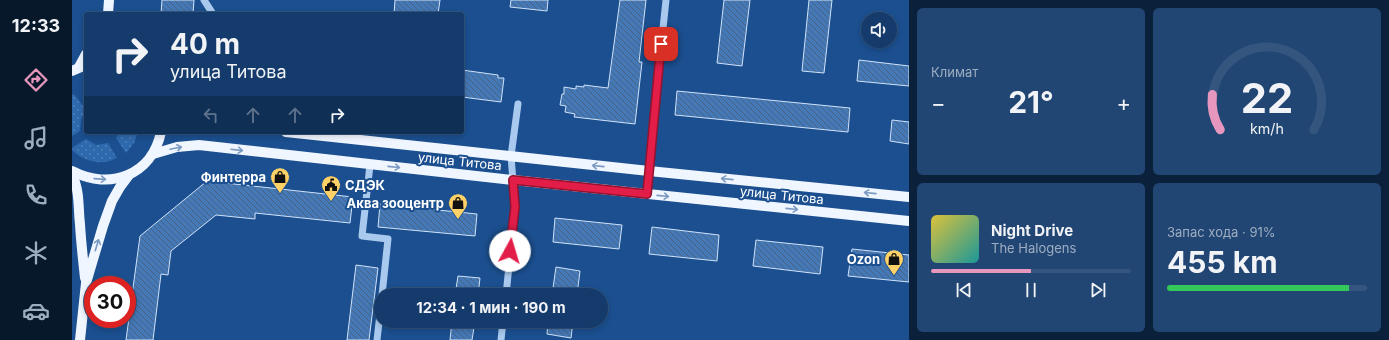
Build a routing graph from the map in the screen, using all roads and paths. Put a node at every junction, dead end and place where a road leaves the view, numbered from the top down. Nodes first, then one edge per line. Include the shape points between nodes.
1 (109, 0) edge
2 (204, 0) edge
3 (666, 0) edge
4 (108, 12) edge
5 (212, 12) edge
6 (84, 58) edge
7 (79, 68) edge
8 (518, 104) dead end
9 (161, 134) edge
10 (305, 134) edge
11 (153, 154) junction
12 (511, 156) junction
13 (370, 165) junction
14 (72, 171) edge
15 (649, 171) junction
16 (72, 175) edge
17 (129, 175) junction
18 (513, 180) junction
19 (647, 194) junction
20 (909, 197) edge
21 (909, 221) edge
22 (85, 276) edge
23 (88, 276) edge
24 (383, 288) edge
25 (507, 288) edge
26 (84, 302) edge
27 (378, 328) edge
28 (502, 328) edge
29 (80, 340) edge
30 (377, 340) edge
31 (501, 340) edge

1 - 4 main road
2 - 5 street
3 - 15 street
6 - 7 main road
8 - 12 street
9 - 11 main road via 159,144
10 - 12 main road, улица Титова
11 -> 13 main road, улица Титова via 177,146 199,145
11 - 17 main road via 144,165
15 -> 12 main road, улица Титова
12 - 18 street
13 -> 18 main road, улица Титова
13 - 24 street via 362,236 388,239
14 -> 17 main road via 99,180 115,180
15 - 19 street
20 -> 15 main road, улица Титова
16 - 22 main road via 78,195
23 -> 17 main road via 112,201
18 - 19 main road, улица Титова
18 - 25 street via 515,207
19 -> 21 main road, улица Титова
26 - 29 main road
27 - 30 street
28 - 31 street

